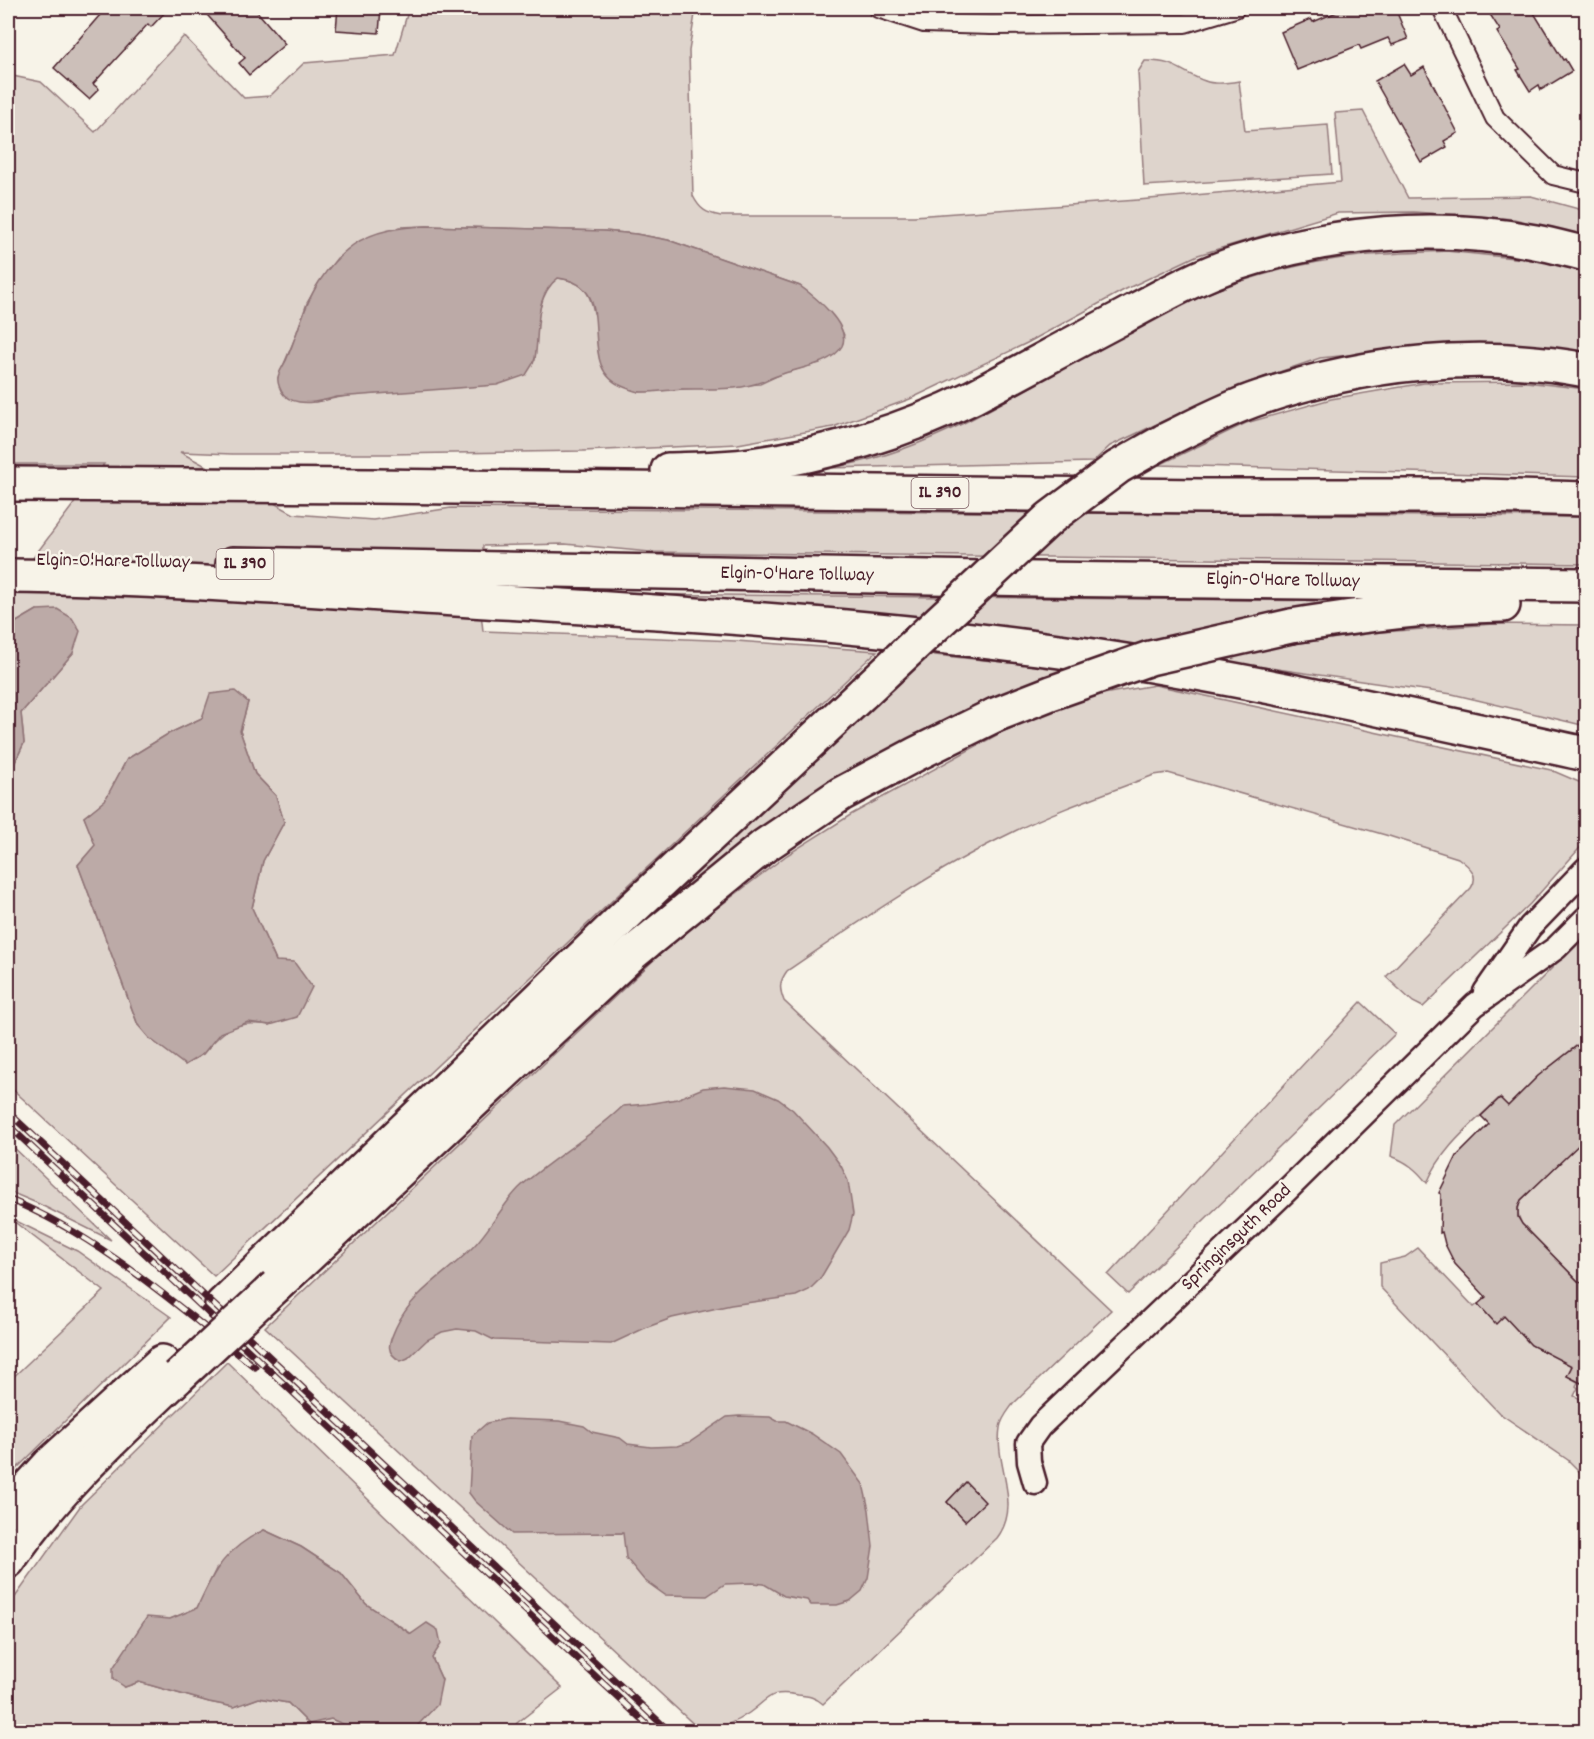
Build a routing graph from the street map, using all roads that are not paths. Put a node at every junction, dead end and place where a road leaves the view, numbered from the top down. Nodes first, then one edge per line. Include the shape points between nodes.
1 (878, 8) edge
2 (1235, 8) edge
3 (1442, 8) edge
4 (991, 16) edge
5 (1587, 183) edge
6 (1587, 254) edge
7 (1587, 370) edge
8 (8, 484) edge
9 (372, 486) junction
10 (1587, 499) edge
11 (8, 560) edge
12 (8, 576) edge
13 (482, 585) junction
14 (1587, 585) edge
15 (1587, 605) edge
16 (1587, 754) edge
17 (1587, 869) edge
18 (1587, 918) edge
19 (1475, 1005) junction
20 (267, 1278) junction
21 (170, 1369) junction
22 (1035, 1483) dead end
23 (8, 1510) edge
24 (8, 1561) edge

1 - 4 street via 924,23
2 - 4 street via 1185,23
3 - 5 street via 1495,118 1552,175
6 - 9 highway via 1534,242 1451,232 1343,238 1289,249 1205,275 972,398 922,420 800,456 749,466 683,470 414,473
7 - 20 highway, bridge via 1461,360 1358,372 1257,399 1215,416 1118,467 1050,518 624,918
8 - 9 highway, IL 390
9 - 10 highway, IL 390
11 - 13 highway, Elgin-O'Hare Tollway / IL 390 via 109,561
12 - 13 highway
13 - 14 highway, Elgin-O'Hare Tollway / IL 390 via 1012,579
13 - 16 highway via 711,615 1039,648 1216,676
15 - 20 highway, bridge via 1452,606 1291,626 1150,658 995,715 916,754 841,794 764,846 633,953
17 - 19 street, Springinsguth Road via 1530,927
18 - 19 street, Springinsguth Road via 1556,948
19 - 22 street, Springinsguth Road via 1040,1426 1028,1443
20 - 21 highway
21 - 23 highway via 49,1465
21 - 24 highway via 29,1530

